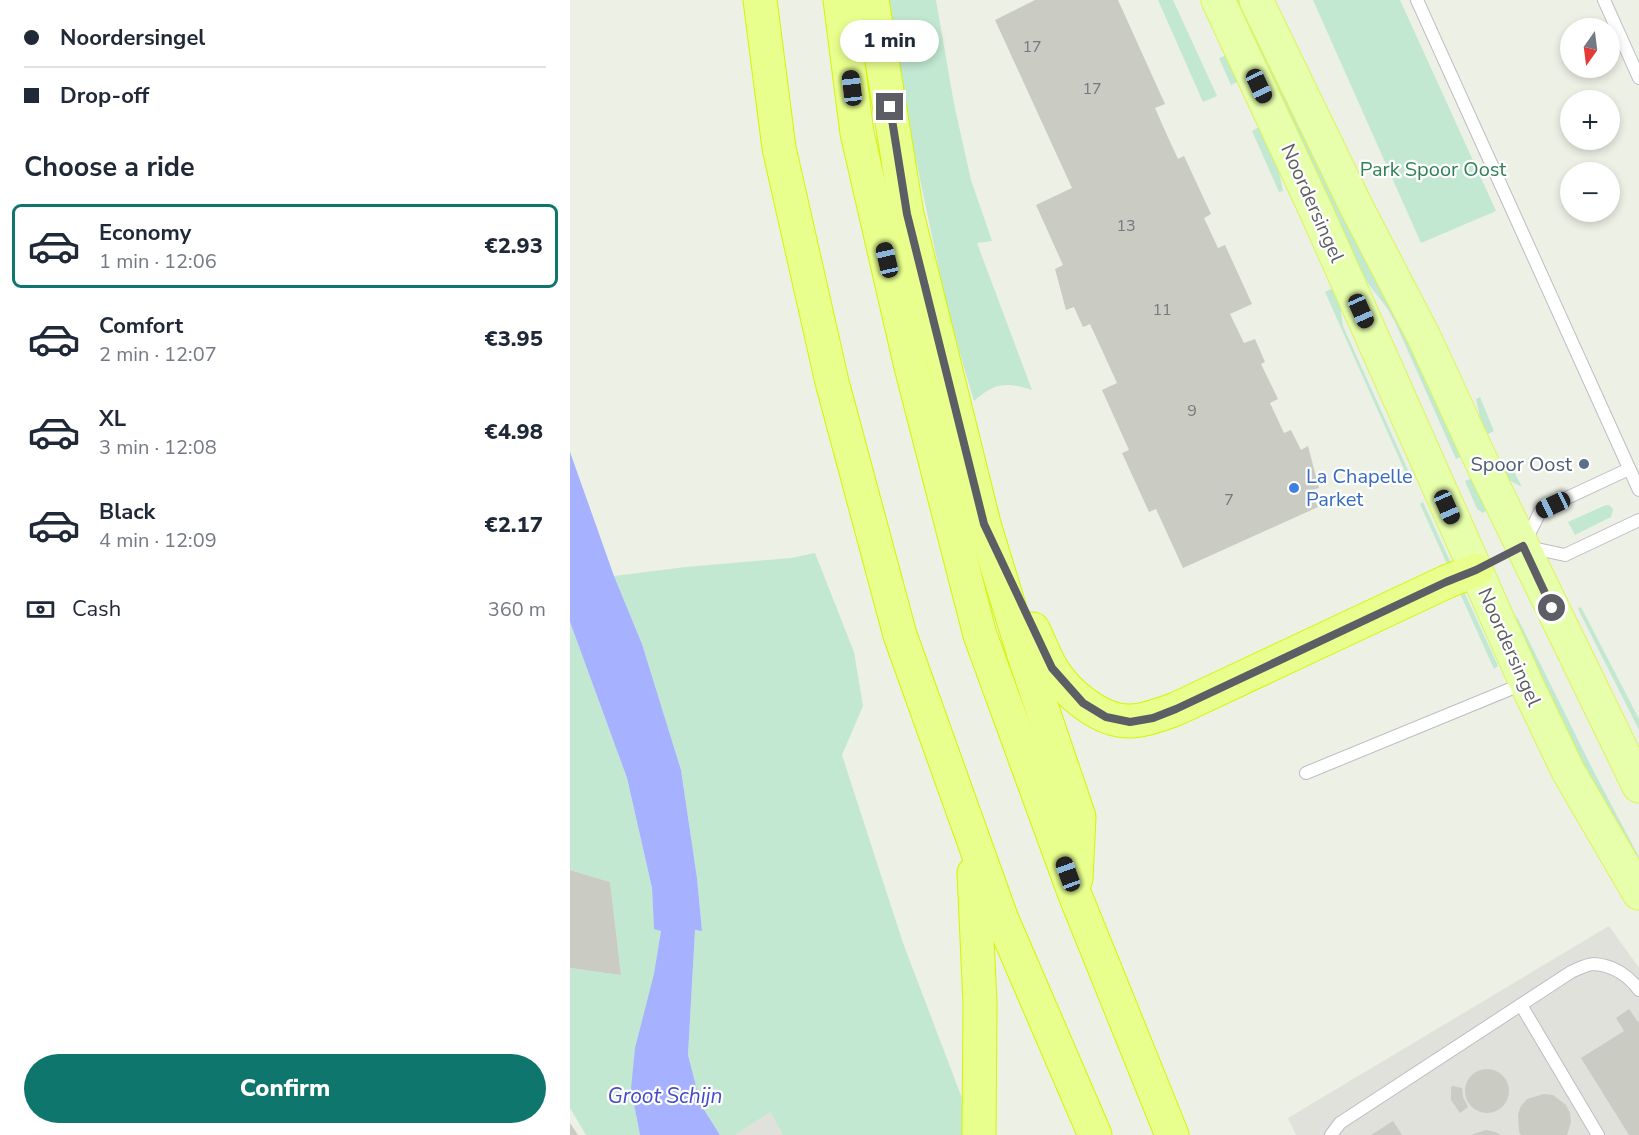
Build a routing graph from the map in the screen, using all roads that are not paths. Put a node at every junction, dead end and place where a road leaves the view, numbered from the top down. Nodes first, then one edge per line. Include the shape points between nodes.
1 (760, 0) edge
2 (840, 0) edge
3 (872, 0) edge
4 (1218, 0) edge
5 (1256, 0) edge
6 (1417, 0) edge
7 (1604, 0) edge
8 (1639, 78) edge
9 (1629, 469) junction
10 (1639, 490) edge
11 (1639, 520) edge
12 (984, 524) junction
13 (1523, 546) junction
14 (1476, 570) junction
15 (1526, 683) junction
16 (1306, 773) dead end
17 (1639, 786) edge
18 (973, 839) junction
19 (1639, 893) edge
20 (1075, 895) junction
21 (1639, 990) edge
22 (1521, 1005) junction
23 (979, 1135) edge
24 (1095, 1135) edge
25 (1172, 1135) edge
26 (1331, 1135) edge
27 (1599, 1135) edge

1 - 18 highway via 779,148 832,382 900,635
2 - 20 highway via 857,133 911,367 980,635
3 - 12 highway via 907,214
4 - 14 main road, Noordersingel
5 - 13 main road, Noordersingel
6 - 9 lane
7 - 8 lane
9 - 10 lane
9 - 13 lane via 1541,510
11 - 13 lane via 1564,555
12 - 14 highway via 1052,668 1083,703 1106,717 1130,722 1176,709
12 - 20 highway via 1079,817
13 - 14 main road
13 - 17 main road, Noordersingel
14 - 15 main road, Noordersingel
15 - 16 lane
15 - 19 main road, Noordersingel via 1568,771
18 - 23 highway via 980,1004
18 - 24 highway via 1001,917
20 - 25 highway
21 - 22 lane via 1632,980 1613,968 1593,964 1571,972
22 - 26 lane via 1340,1123
22 - 27 lane

